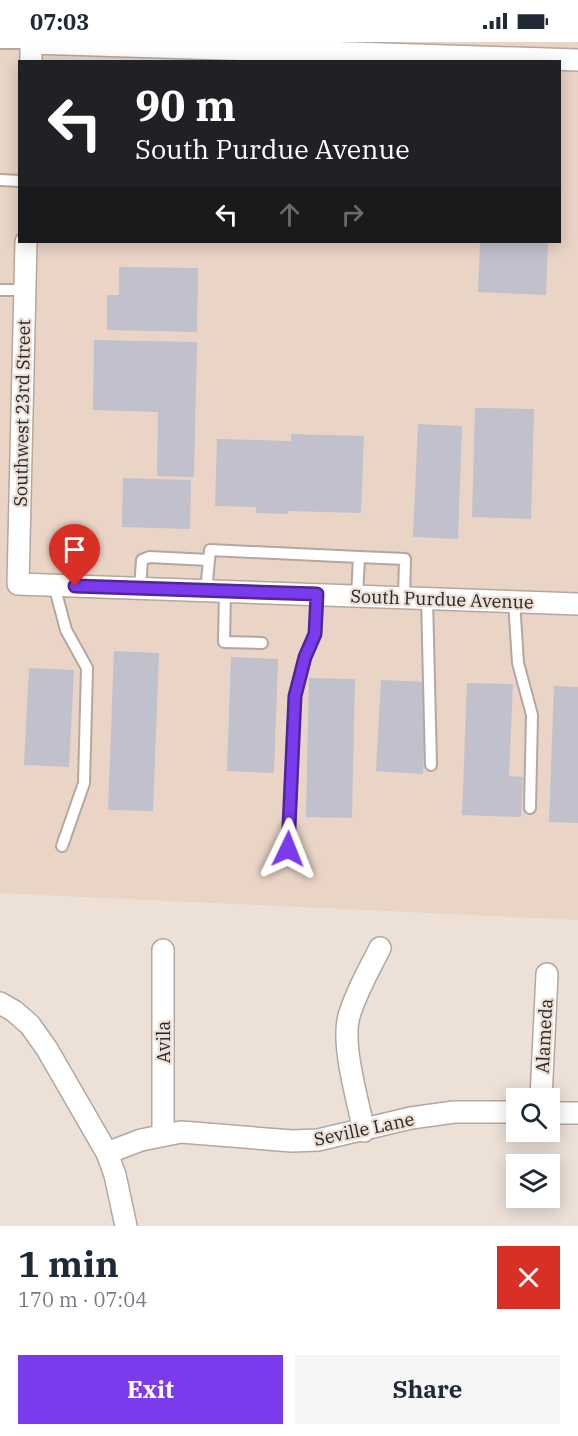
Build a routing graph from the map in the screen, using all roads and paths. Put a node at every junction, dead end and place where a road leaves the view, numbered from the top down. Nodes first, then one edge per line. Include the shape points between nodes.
1 (0, 43) edge
2 (31, 52) edge
3 (310, 56) edge
4 (578, 60) edge
5 (0, 180) edge
6 (18, 181) edge
7 (26, 243) edge
8 (0, 290) edge
9 (25, 291) junction
10 (359, 557) junction
11 (209, 560) junction
12 (18, 584) joint
13 (54, 585) junction
14 (140, 588) junction
15 (215, 591) junction
16 (317, 594) junction
17 (357, 596) junction
18 (404, 598) junction
19 (427, 598) junction
20 (514, 602) junction
21 (578, 604) edge
22 (262, 643) dead end
23 (431, 765) dead end
24 (530, 808) dead end
25 (62, 846) dead end
26 (288, 849) dead end
27 (380, 948) dead end
28 (163, 950) dead end
29 (547, 974) dead end
30 (0, 1003) edge
31 (541, 1088) edge
32 (506, 1112) edge
33 (560, 1113) edge
34 (578, 1113) edge
35 (363, 1131) junction
36 (163, 1135) junction
37 (107, 1153) junction
38 (126, 1226) edge

1 - 2 lane
2 - 3 street
3 - 4 street
5 - 6 lane
7 - 9 street, Southwest 23rd Street
8 - 9 lane
9 - 12 street, Southwest 23rd Street
10 - 11 lane via 210,550
10 - 17 lane
10 - 18 lane via 405,559
11 - 14 lane via 149,556 142,560
11 - 15 lane
12 - 13 street, South Purdue Avenue
13 - 14 street, South Purdue Avenue
13 - 25 lane via 66,630 87,669 84,783
14 - 15 street, South Purdue Avenue
15 - 16 street, South Purdue Avenue
15 - 22 lane via 224,642
16 - 17 street, South Purdue Avenue
16 - 26 lane via 315,634 295,696
17 - 18 street, South Purdue Avenue
18 - 19 street, South Purdue Avenue
19 - 20 street, South Purdue Avenue
19 - 23 lane
20 - 21 street, South Purdue Avenue
20 - 24 lane via 518,663 532,715
27 - 35 street via 348,1018 349,1059
28 - 36 street, Avila
29 - 31 street, Alameda
30 - 37 street via 30,1025
32 - 35 street, Seville Lane via 454,1112
33 - 34 street
35 - 36 street, Seville Lane via 292,1142 181,1132
36 - 37 street, Seville Lane
37 - 38 street

